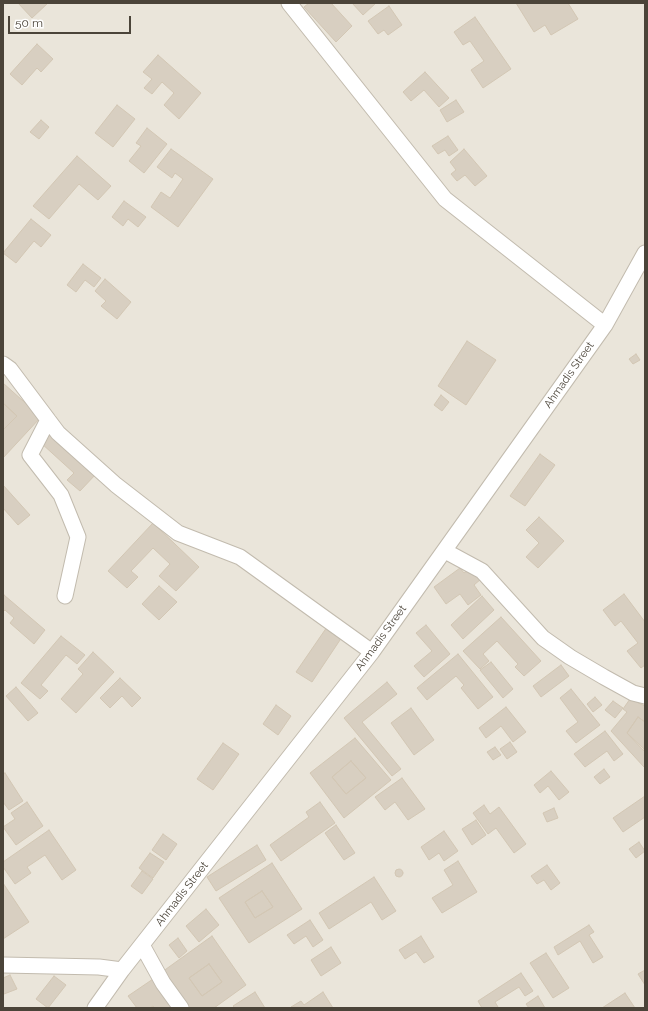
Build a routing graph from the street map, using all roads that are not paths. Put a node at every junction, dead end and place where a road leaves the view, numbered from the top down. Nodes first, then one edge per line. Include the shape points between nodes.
1 (289, 3) edge
2 (645, 252) edge
3 (605, 324) junction
4 (3, 364) edge
5 (48, 420) junction
6 (445, 551) junction
7 (65, 596) dead end
8 (372, 652) junction
9 (645, 696) edge
10 (142, 944) junction
11 (3, 965) edge
12 (122, 970) junction
13 (94, 1008) edge
14 (181, 1008) edge

1 - 3 street via 445,199
2 - 3 street, Ahmadis Street
3 - 6 street, Ahmadis Street
4 - 5 street via 10,369
5 - 7 street via 30,455 61,495 78,537
5 - 8 street via 58,433 116,485 178,533 240,557
6 - 8 street, Ahmadis Street
6 - 9 street via 482,571 543,638 554,646 633,693
8 - 10 street, Ahmadis Street
10 - 12 street, Ahmadis Street
10 - 14 street via 163,983
11 - 12 street via 99,967
12 - 13 street, Ahmadis Street

